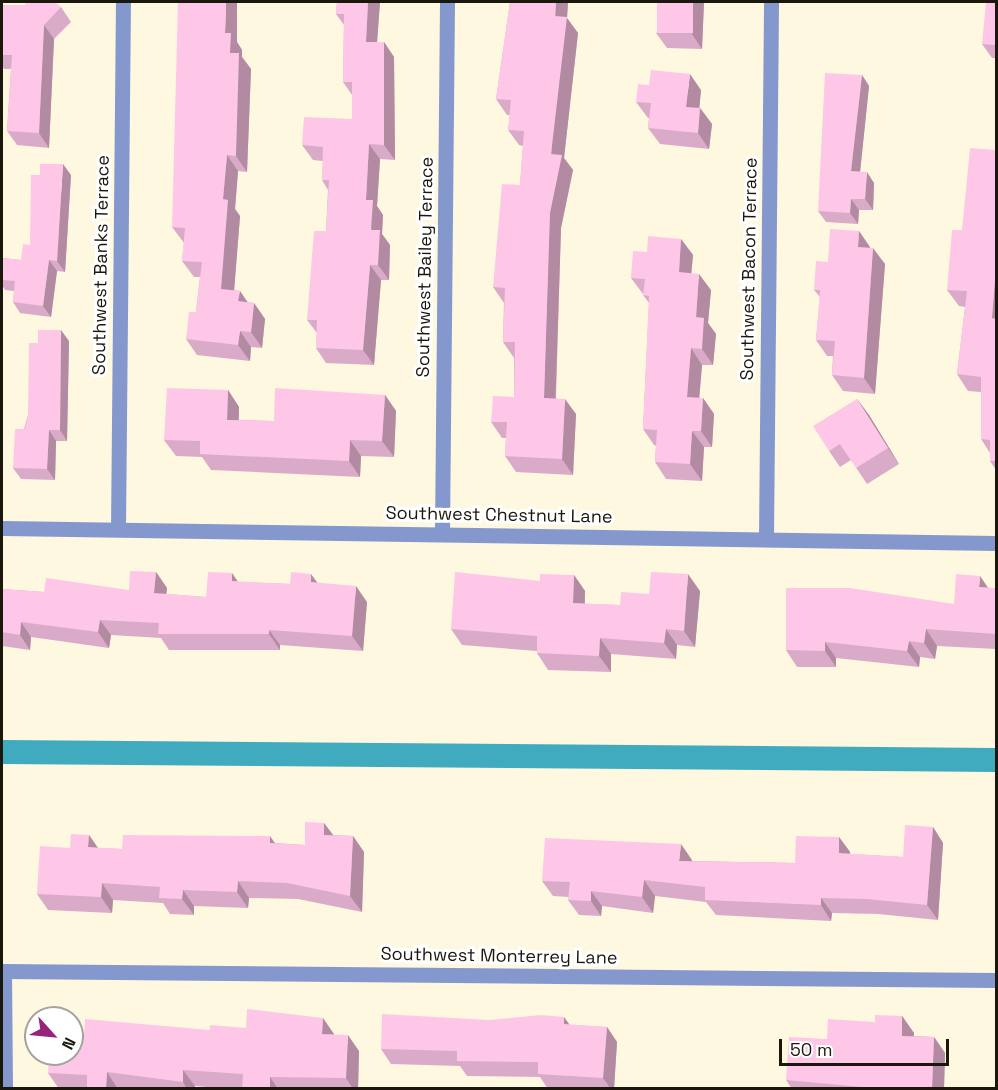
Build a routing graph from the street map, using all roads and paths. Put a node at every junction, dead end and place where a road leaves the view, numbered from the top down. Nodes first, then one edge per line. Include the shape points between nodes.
1 (123, 2) edge
2 (447, 2) edge
3 (771, 2) edge
4 (2, 528) edge
5 (118, 529) junction
6 (442, 534) junction
7 (766, 537) junction
8 (996, 543) edge
9 (3, 971) edge
10 (996, 980) edge
11 (5, 1089) edge

1 - 5 street, Southwest Banks Terrace
2 - 6 street, Southwest Bailey Terrace
3 - 7 street, Southwest Bacon Terrace
4 - 5 street, Southwest Chestnut Lane
5 - 6 street, Southwest Chestnut Lane
6 - 7 street, Southwest Chestnut Lane
7 - 8 street, Southwest Chestnut Lane
9 - 10 street, Southwest Monterrey Lane
9 - 11 street

